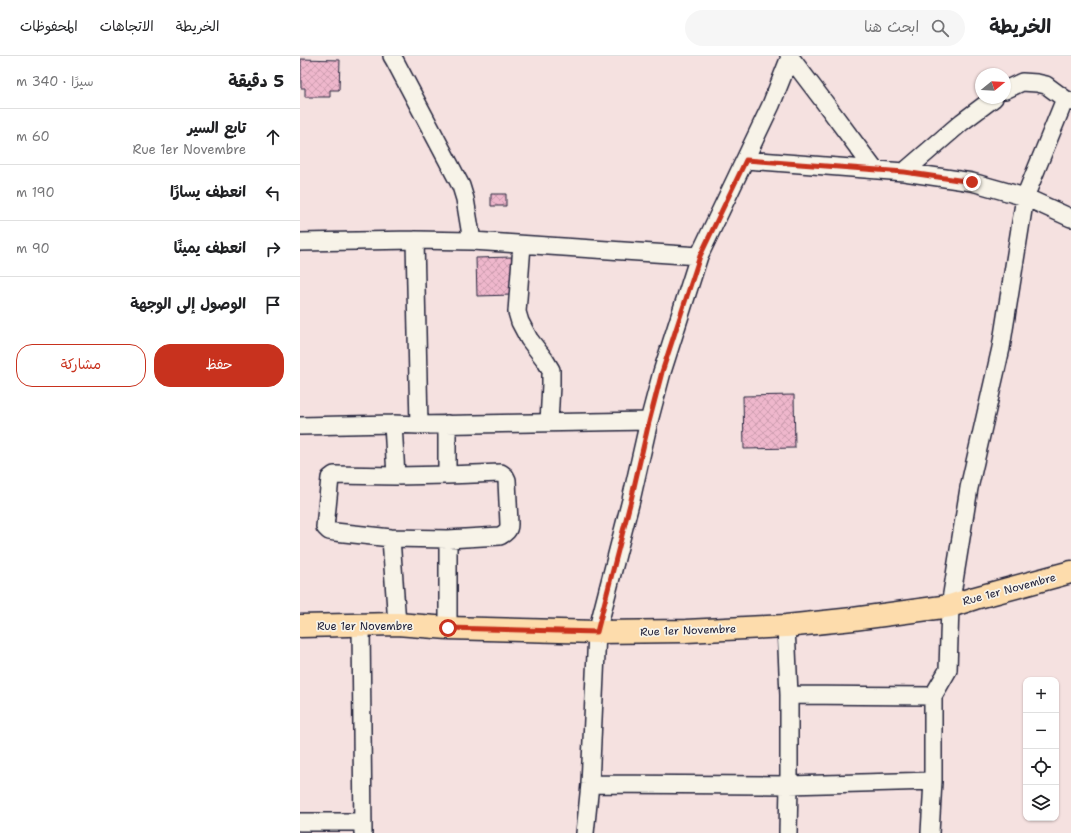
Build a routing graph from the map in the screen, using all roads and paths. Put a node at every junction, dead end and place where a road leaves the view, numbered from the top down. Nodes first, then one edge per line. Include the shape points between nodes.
1 (392, 56) edge
2 (790, 57) edge
3 (1011, 87) edge
4 (1068, 100) edge
5 (986, 104) edge
6 (746, 160) junction
7 (874, 169) junction
8 (904, 172) junction
9 (1025, 197) junction
10 (1071, 218) edge
11 (415, 240) junction
12 (300, 242) edge
13 (472, 242) junction
14 (522, 245) junction
15 (700, 256) junction
16 (649, 422) junction
17 (393, 424) junction
18 (447, 424) junction
19 (549, 424) junction
20 (419, 425) junction
21 (300, 426) edge
22 (447, 475) junction
23 (396, 476) junction
24 (391, 538) junction
25 (448, 539) junction
26 (1071, 572) edge
27 (950, 606) junction
28 (397, 624) junction
29 (360, 625) junction
30 (300, 626) edge
31 (786, 626) junction
32 (448, 628) junction
33 (597, 632) junction
34 (789, 695) junction
35 (933, 696) junction
36 (933, 781) junction
37 (590, 784) junction
38 (789, 785) junction
39 (300, 822) edge
40 (363, 828) edge
41 (585, 833) edge
42 (788, 833) edge
43 (930, 833) edge

1 - 13 street via 461,186
2 - 6 street
2 - 7 street
3 - 4 street via 1022,82 1046,85
4 - 9 street
5 - 8 street
6 - 7 street
6 - 15 street
7 - 8 street
8 - 9 street via 972,182
9 - 10 street
9 - 27 street via 1001,348 969,488
11 - 12 street
11 - 13 street
11 - 20 street
13 - 14 street
14 - 15 street
14 - 19 street via 517,312 529,340 551,370
15 - 16 street via 662,372
16 - 19 street
16 - 33 street
17 - 20 street
17 - 21 street
17 - 23 street
18 - 19 street
18 - 20 street
18 - 22 street
22 - 23 street
22 - 25 street via 501,473 505,476 509,524 509,529 500,536
23 - 24 street via 334,475 330,478 326,526 329,531
24 - 25 street
24 - 28 street
25 - 32 street
26 - 27 main road, Rue 1er Novembre
27 - 31 main road, Rue 1er Novembre
27 - 35 street via 948,670
28 - 29 main road, Rue 1er Novembre
28 - 32 main road, Rue 1er Novembre
29 - 30 main road, Rue 1er Novembre
29 - 40 street
31 - 33 main road, Rue 1er Novembre
31 - 34 street
32 - 33 main road, Rue 1er Novembre
33 - 37 street
34 - 35 street
34 - 38 street
35 - 36 street
36 - 38 street
36 - 43 street
37 - 38 street
37 - 41 street
38 - 42 street
39 - 40 street

